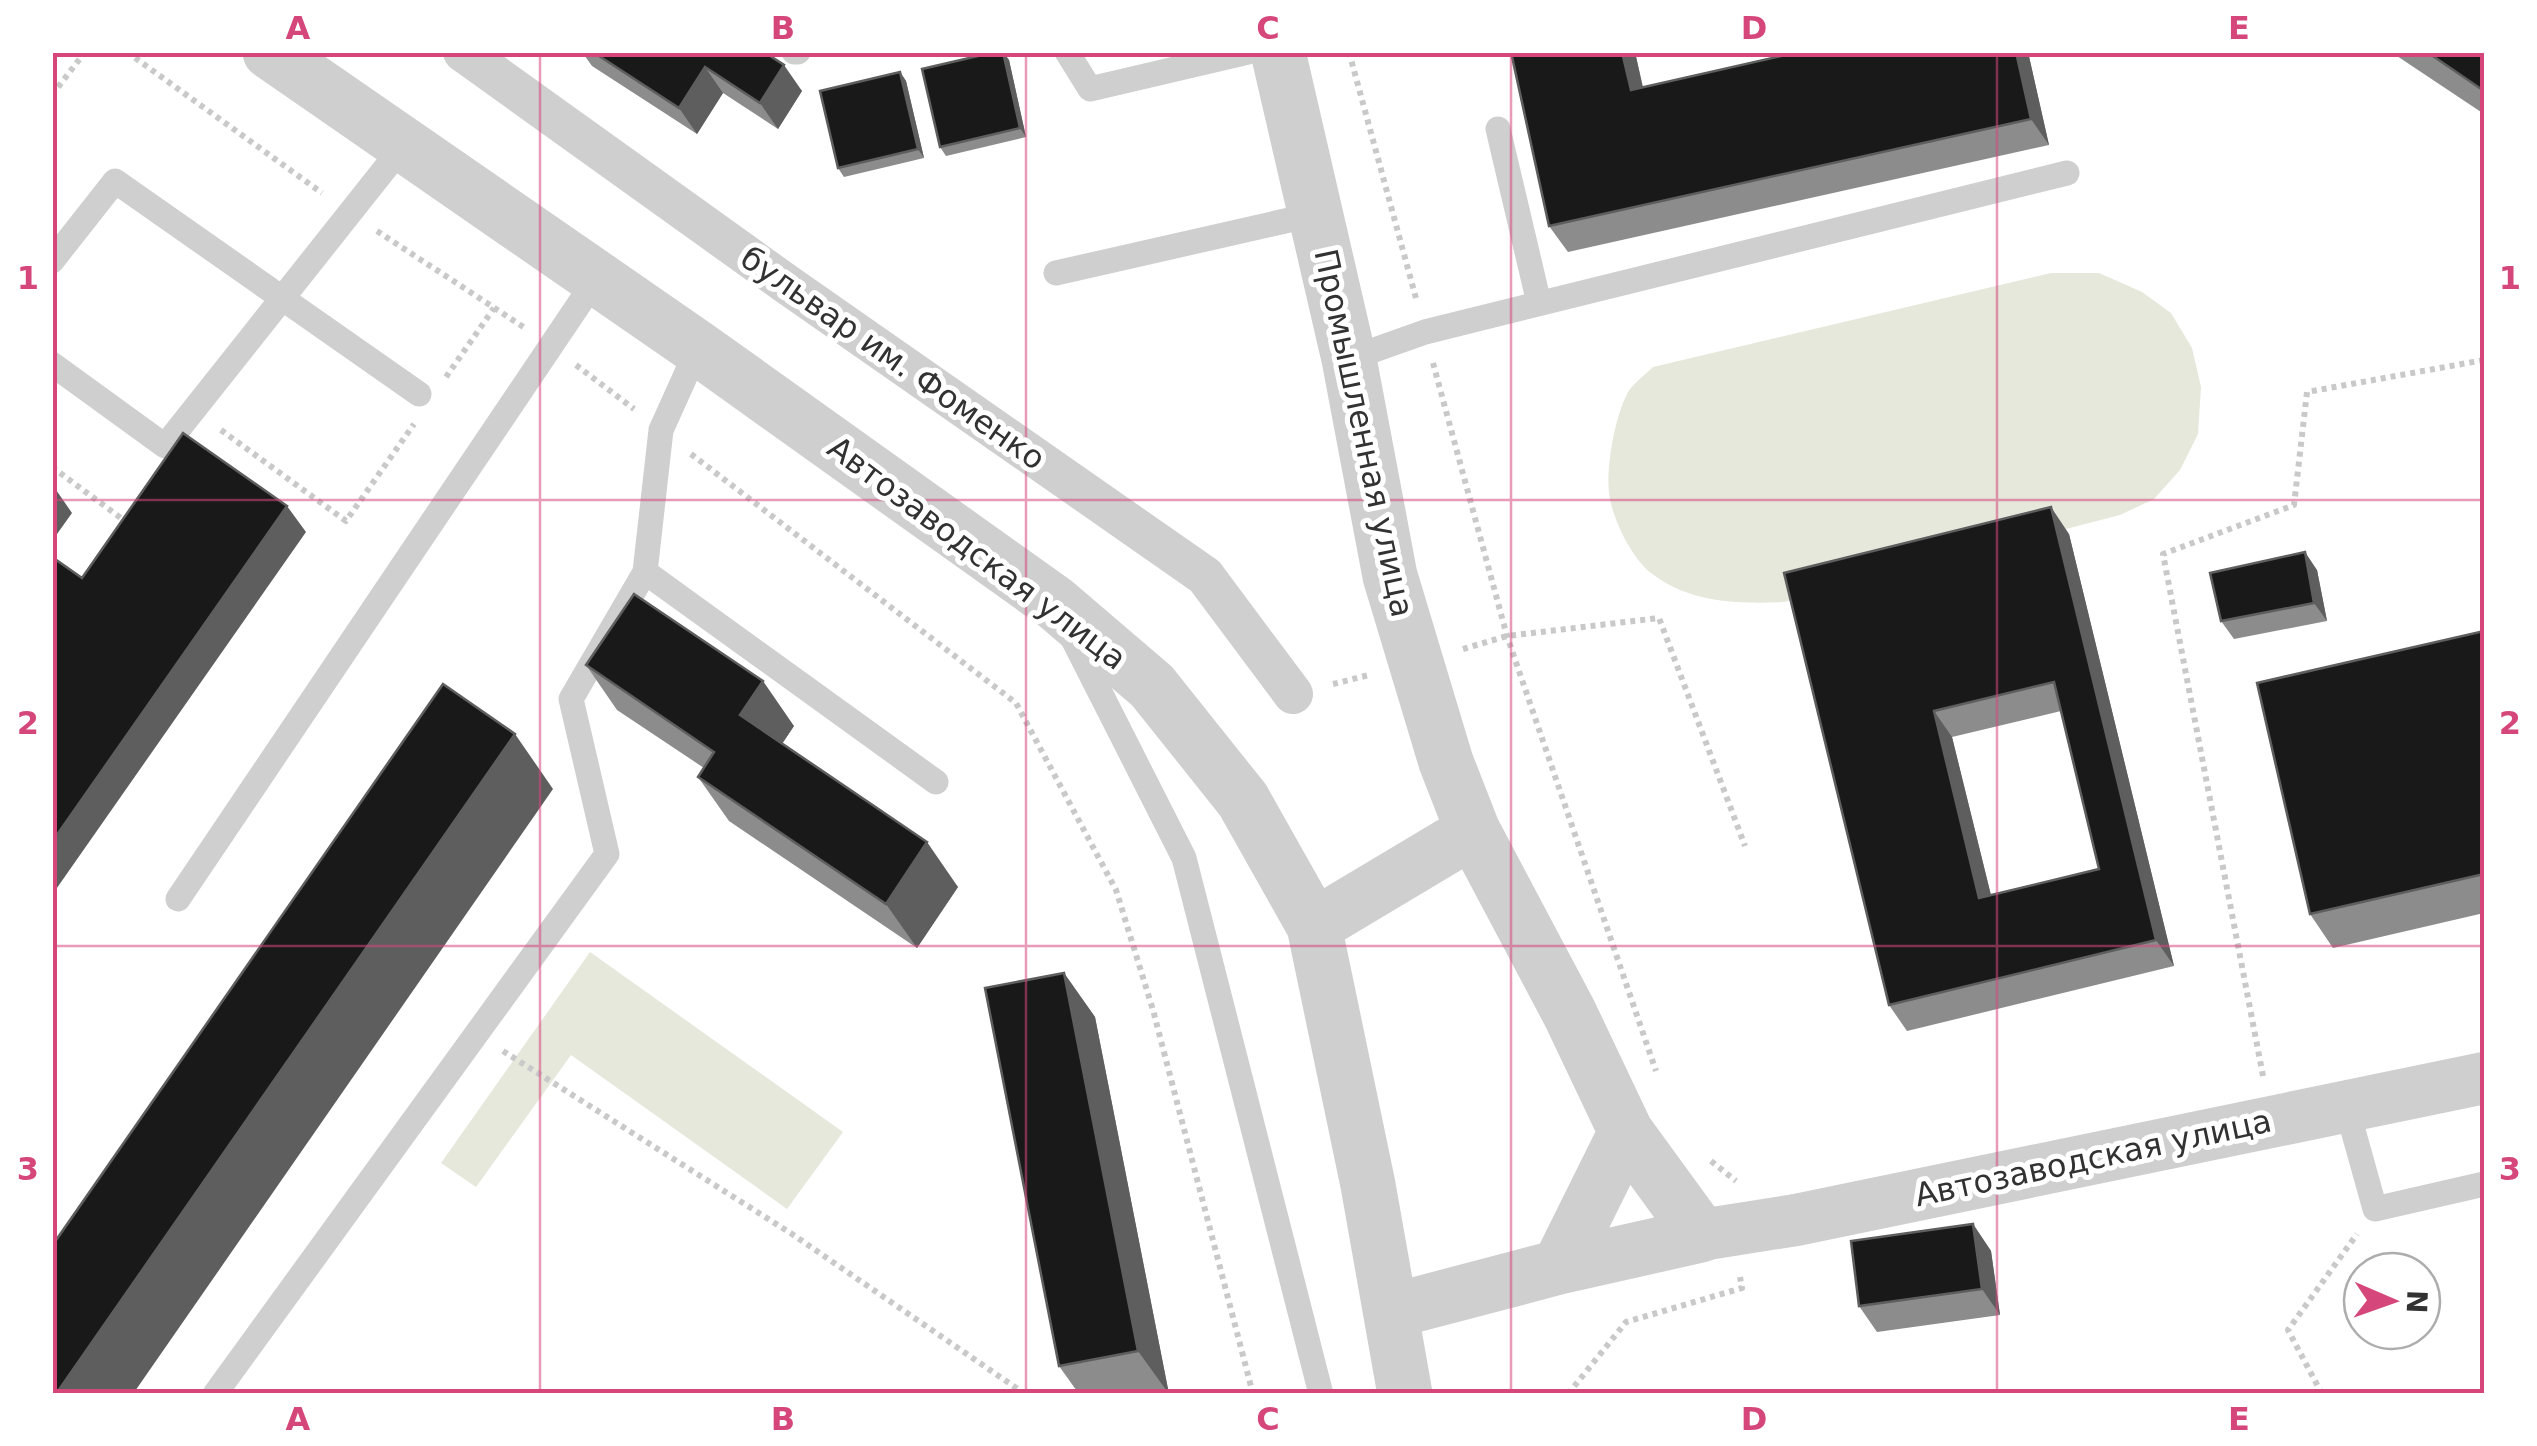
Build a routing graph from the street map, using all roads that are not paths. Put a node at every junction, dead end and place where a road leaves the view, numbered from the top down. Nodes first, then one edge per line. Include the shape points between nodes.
1 (270, 52) edge
2 (462, 52) edge
3 (1068, 52) edge
4 (1248, 52) edge
5 (1278, 52) edge
6 (1498, 129) dead end
7 (403, 146) junction
8 (2067, 174) dead end
9 (1316, 214) junction
10 (52, 262) edge
11 (1056, 273) dead end
12 (596, 279) junction
13 (282, 297) junction
14 (1540, 303) junction
15 (698, 348) junction
16 (1350, 360) junction
17 (52, 364) edge
18 (428, 392) road end
19 (644, 572) junction
20 (1055, 603) junction
21 (1293, 694) road end
22 (936, 782) dead end
23 (1473, 831) junction
24 (178, 899) dead end
25 (1314, 926) junction
26 (2484, 1078) edge
27 (2346, 1105) junction
28 (1626, 1132) junction
29 (2484, 1184) edge
30 (1716, 1232) junction
31 (1559, 1267) junction
32 (1392, 1311) junction
33 (215, 1394) edge
34 (1321, 1394) edge
35 (1405, 1394) edge

1 - 7 street, Автозаводская улица
2 - 21 street, бульвар им. Фоменко via 1205,576
3 - 4 lane via 1090,89
5 - 9 street, Промышленная улица
6 - 14 lane
7 - 12 street, Автозаводская улица
7 - 13 lane
8 - 14 lane
9 - 11 lane
9 - 16 street, Промышленная улица
10 - 13 lane via 115,181
12 - 15 street, Автозаводская улица
12 - 24 lane
13 - 17 lane via 165,446
13 - 18 lane
14 - 16 lane via 1424,332
15 - 19 lane via 660,430
15 - 20 street, Автозаводская улица
16 - 23 street, Промышленная улица via 1390,576
19 - 22 lane
19 - 33 lane via 571,699 607,854
20 - 25 street, Автозаводская улица via 1164,700 1243,800
20 - 34 lane via 1184,858
23 - 25 street
23 - 28 street, Промышленная улица
25 - 32 street, Автозаводская улица
26 - 27 street, Автозаводская улица
27 - 29 lane via 2375,1209
27 - 30 street, Автозаводская улица
28 - 30 street, Промышленная улица
28 - 31 street
30 - 31 street
31 - 32 street
32 - 35 street, Автозаводская улица

